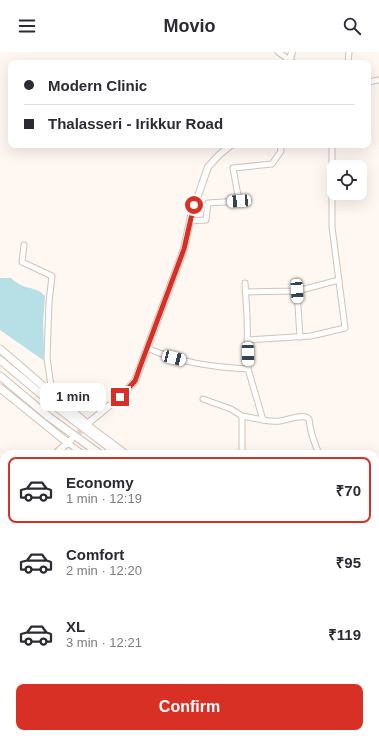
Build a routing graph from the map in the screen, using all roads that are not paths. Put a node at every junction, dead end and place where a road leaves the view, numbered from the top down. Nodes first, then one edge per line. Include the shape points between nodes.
1 (278, 52) edge
2 (288, 60) edge
3 (227, 148) edge
4 (280, 148) edge
5 (332, 148) edge
6 (190, 221) junction
7 (24, 245) dead end
8 (339, 280) junction
9 (245, 283) dead end
10 (297, 291) junction
11 (245, 292) junction
12 (300, 337) junction
13 (247, 340) junction
14 (147, 348) junction
15 (0, 349) edge
16 (0, 360) edge
17 (248, 369) junction
18 (0, 376) edge
19 (0, 388) edge
20 (52, 393) junction
21 (203, 399) dead end
22 (242, 416) junction
23 (263, 420) junction
24 (87, 424) junction
25 (70, 442) junction
26 (60, 450) edge
27 (79, 450) edge
28 (95, 450) edge
29 (113, 450) edge
30 (122, 450) edge
31 (242, 450) edge
32 (317, 450) edge

1 - 2 street
3 - 6 main road via 208,167
4 - 6 street via 272,164 233,168 239,201 208,203 206,220
5 - 8 street via 332,227
6 - 14 main road via 184,249
7 - 20 street via 22,262 52,276 47,358
8 - 10 street
8 - 12 street via 345,328
9 - 11 street
10 - 11 street
10 - 12 street
11 - 13 street
12 - 13 street
13 - 17 street
14 - 17 street via 201,366
14 - 24 main road via 135,381
15 - 20 highway
16 - 29 highway
17 - 23 street
18 - 28 highway
19 - 25 highway
20 - 24 highway
21 - 22 street via 231,409
22 - 23 street
22 - 31 street
23 - 32 street via 279,421 307,417 310,419 312,439
24 - 30 street
25 - 26 main road
25 - 27 street

